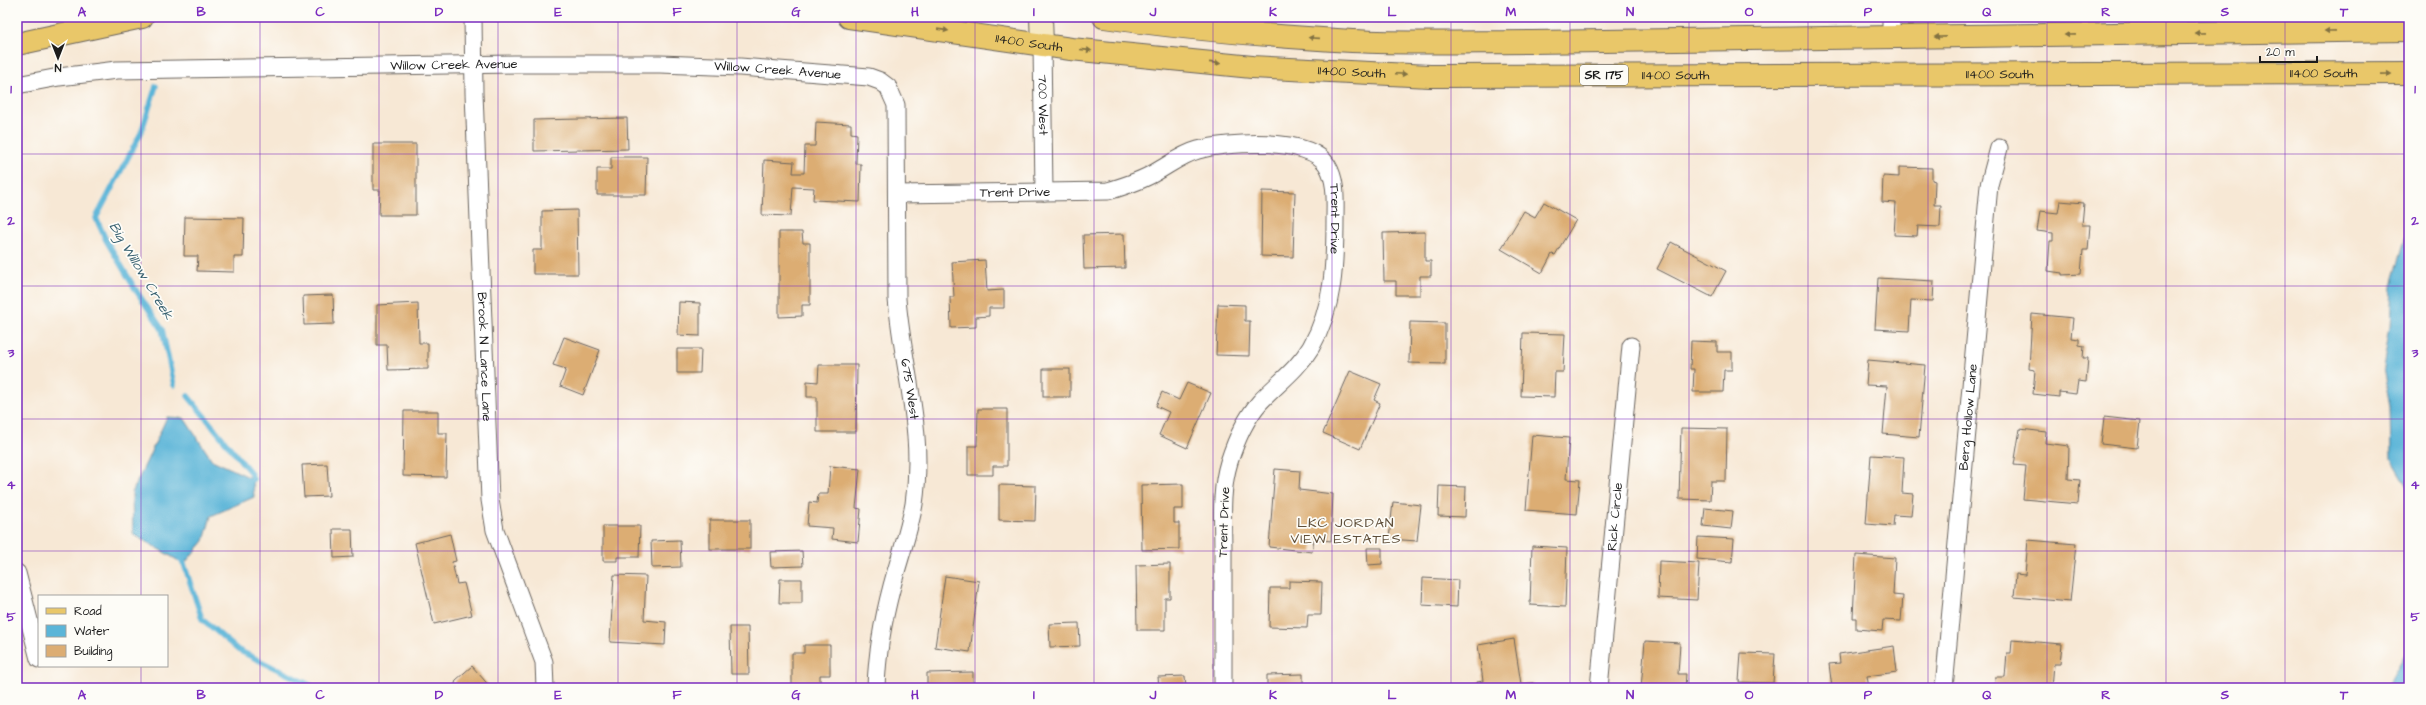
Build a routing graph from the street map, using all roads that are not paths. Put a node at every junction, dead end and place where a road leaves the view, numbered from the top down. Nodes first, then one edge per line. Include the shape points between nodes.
1 (142, 17) edge
2 (473, 17) edge
3 (849, 17) edge
4 (1042, 17) edge
5 (1104, 17) edge
6 (1890, 27) edge
7 (2409, 30) edge
8 (17, 44) edge
9 (1042, 45) junction
10 (474, 65) junction
11 (2409, 73) edge
12 (17, 85) edge
13 (888, 87) joint
14 (1999, 148) dead end
15 (1044, 192) junction
16 (897, 194) junction
17 (1631, 346) dead end
18 (17, 572) edge
19 (38, 655) edge
20 (545, 688) edge
21 (876, 688) edge
22 (1223, 688) edge
23 (1600, 688) edge
24 (1944, 688) edge

1 - 8 main road
2 - 10 street, Brook N Lance Lane
3 -> 9 main road, 11400 South / SR 175
4 - 9 street, 700 West
6 -> 5 main road via 1531,42 1353,41 1174,27
7 -> 6 main road
9 -> 11 main road, 11400 South / SR 175 via 1252,67 1430,76
9 - 15 street, 700 West
10 - 12 street, Willow Creek Avenue via 117,70
10 - 13 street, Willow Creek Avenue via 660,64 740,67 858,75 880,81
10 - 20 street, Brook N Lance Lane via 492,515 512,580 544,662
13 - 16 street, 675 West via 896,105
14 - 24 street, Berg Hollow Lane via 1989,185
15 - 16 street, Trent Drive
15 - 22 street, Trent Drive via 1108,191 1132,184 1197,150 1224,146 1290,145 1304,148 1326,162 1332,173 1334,270 1330,299 1322,324 1299,365 1260,403 1247,420 1228,463 1223,501
16 - 21 street, 675 West via 899,330 916,418 917,476 908,531 885,613
17 - 23 street, Rick Circle
18 - 19 street

